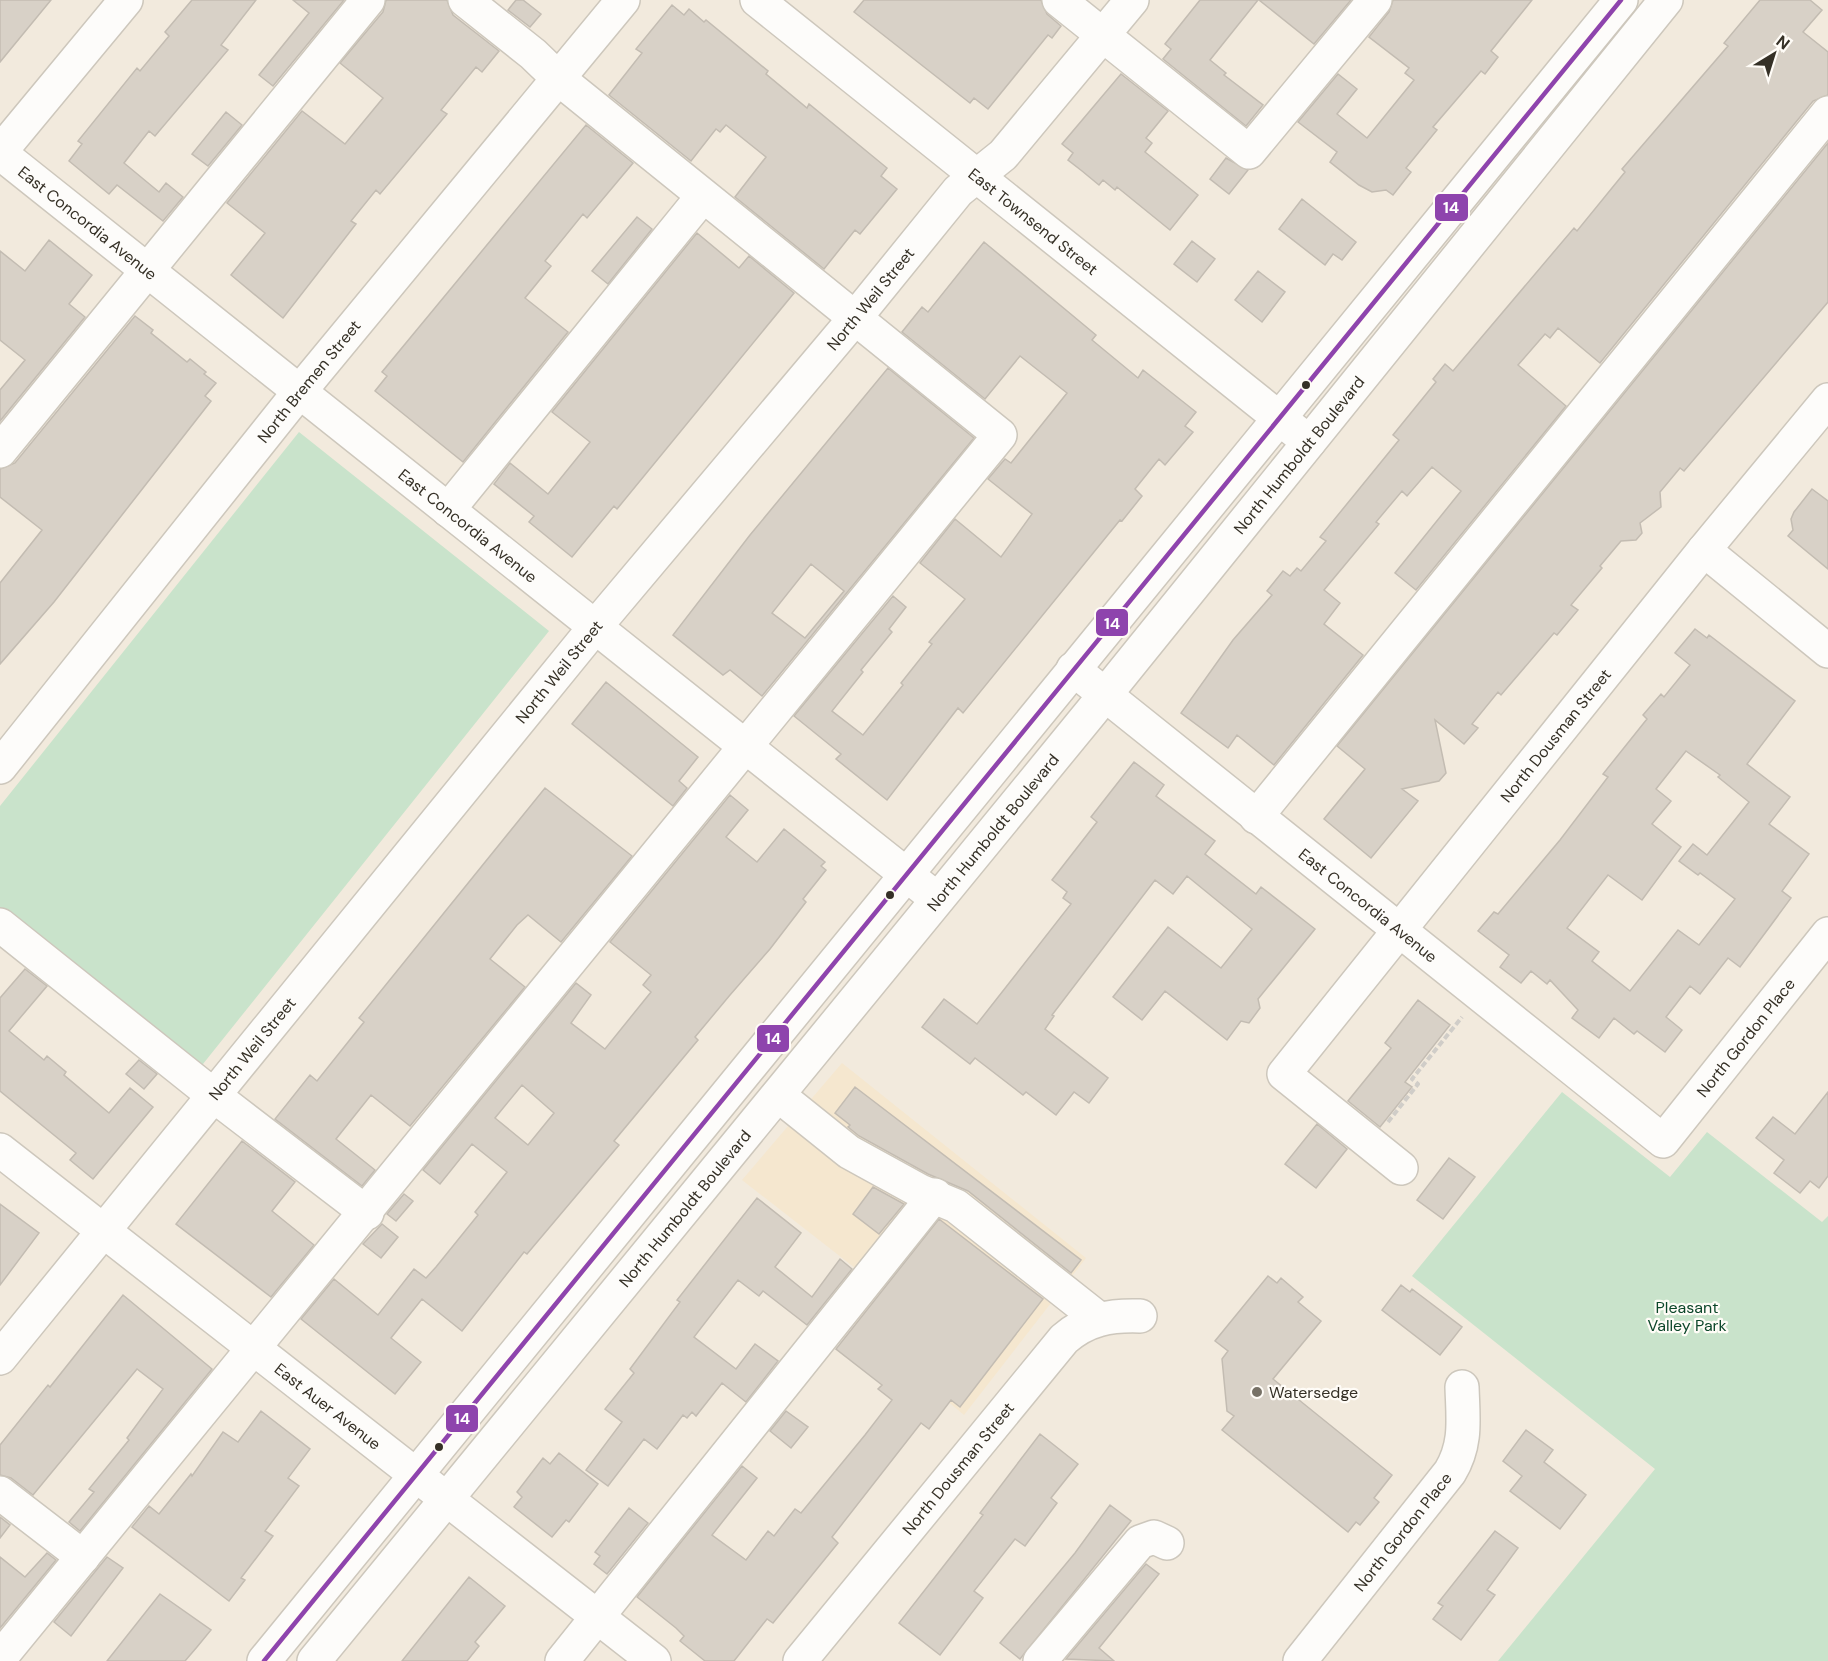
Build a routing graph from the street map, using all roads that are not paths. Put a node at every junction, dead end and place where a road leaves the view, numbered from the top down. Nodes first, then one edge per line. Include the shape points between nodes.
1 (126, 0) edge
2 (368, 0) edge
3 (465, 0) edge
4 (623, 0) edge
5 (757, 0) edge
6 (1059, 0) edge
7 (1132, 0) edge
8 (1375, 0) edge
9 (1621, 0) edge
10 (1666, 0) edge
11 (1103, 35) junction
12 (559, 79) junction
13 (1828, 113) edge
14 (0, 153) edge
15 (979, 176) junction
16 (703, 196) junction
17 (147, 270) junction
18 (855, 318) junction
19 (300, 391) junction
20 (1828, 400) edge
21 (1279, 418) junction
22 (1309, 442) junction
23 (0, 451) edge
24 (448, 510) junction
25 (1704, 550) junction
26 (595, 627) junction
27 (1828, 651) edge
28 (1073, 669) junction
29 (1105, 695) junction
30 (747, 748) junction
31 (0, 767) edge
32 (1256, 817) junction
33 (905, 874) junction
34 (938, 899) junction
35 (0, 925) edge
36 (1398, 931) junction
37 (1828, 934) edge
38 (213, 1095) junction
39 (778, 1095) junction
40 (1663, 1141) joint
41 (0, 1150) edge
42 (1401, 1168) dead end
43 (935, 1196) junction
44 (367, 1213) junction
45 (103, 1231) junction
46 (1140, 1316) dead end
47 (1099, 1319) junction
48 (253, 1347) junction
49 (0, 1358) edge
50 (1462, 1387) dead end
51 (416, 1476) junction
52 (0, 1493) edge
53 (447, 1500) junction
54 (1167, 1543) dead end
55 (82, 1557) junction
56 (599, 1617) junction
57 (0, 1658) edge
58 (264, 1661) edge
59 (314, 1661) edge
60 (562, 1661) edge
61 (654, 1661) edge
62 (800, 1661) edge
63 (1040, 1661) edge
64 (1300, 1661) edge

1 - 14 street
2 - 17 street
3 - 12 street
4 - 12 street, North Bremen Street
5 - 15 street, East Townsend Street
6 - 11 street
7 - 11 street, North Weil Street
8 - 11 street via 1249,152
9 - 21 street
10 - 22 street, North Humboldt Boulevard
11 - 15 street, North Weil Street via 1003,155
12 - 16 street
12 - 19 street, North Bremen Street
13 - 32 street
14 - 17 street, East Concordia Avenue
15 - 18 street, North Weil Street via 958,191
15 - 21 street, East Townsend Street
16 - 18 street
16 - 24 street
17 - 19 street, East Concordia Avenue
17 - 23 street
18 - 26 street, North Weil Street
18 - 30 street via 1000,435
19 - 24 street, East Concordia Avenue
19 - 31 street, North Bremen Street
20 - 25 street, North Dousman Street
21 - 22 street, East Townsend Street
21 - 28 street
22 - 29 street, North Humboldt Boulevard
24 - 26 street, East Concordia Avenue
25 - 27 street
25 - 36 street, North Dousman Street
26 - 30 street, East Concordia Avenue
26 - 38 street, North Weil Street
28 - 29 street, East Concordia Avenue
28 - 33 street
29 - 32 street, East Concordia Avenue
29 - 34 street, North Humboldt Boulevard
30 - 33 street, East Concordia Avenue
30 - 44 street
32 - 36 street, East Concordia Avenue
33 - 34 street, East Concordia Avenue
33 - 51 street
34 - 39 street, North Humboldt Boulevard
35 - 38 street
36 - 40 street, East Concordia Avenue
36 - 42 street, North Dousman Street via 1284,1074
37 - 40 street, North Gordon Place
38 - 44 street
38 - 45 street, North Weil Street
39 - 43 street via 849,1152
39 - 53 street, North Humboldt Boulevard
41 - 45 street, East Auer Avenue
43 - 47 street via 956,1206
43 - 56 street
44 - 48 street
45 - 48 street, East Auer Avenue
45 - 49 street, North Weil Street
46 - 47 street, North Dousman Street
47 - 62 street, North Dousman Street via 1064,1339
48 - 51 street, East Auer Avenue
48 - 55 street
50 - 64 street, North Gordon Place via 1464,1439 1459,1458
51 - 53 street, East Auer Avenue
51 - 58 street
52 - 55 street
53 - 56 street, East Auer Avenue
53 - 59 street, North Humboldt Boulevard
54 - 63 street via 1154,1537 1140,1542
55 - 57 street
56 - 60 street
56 - 61 street, East Auer Avenue

